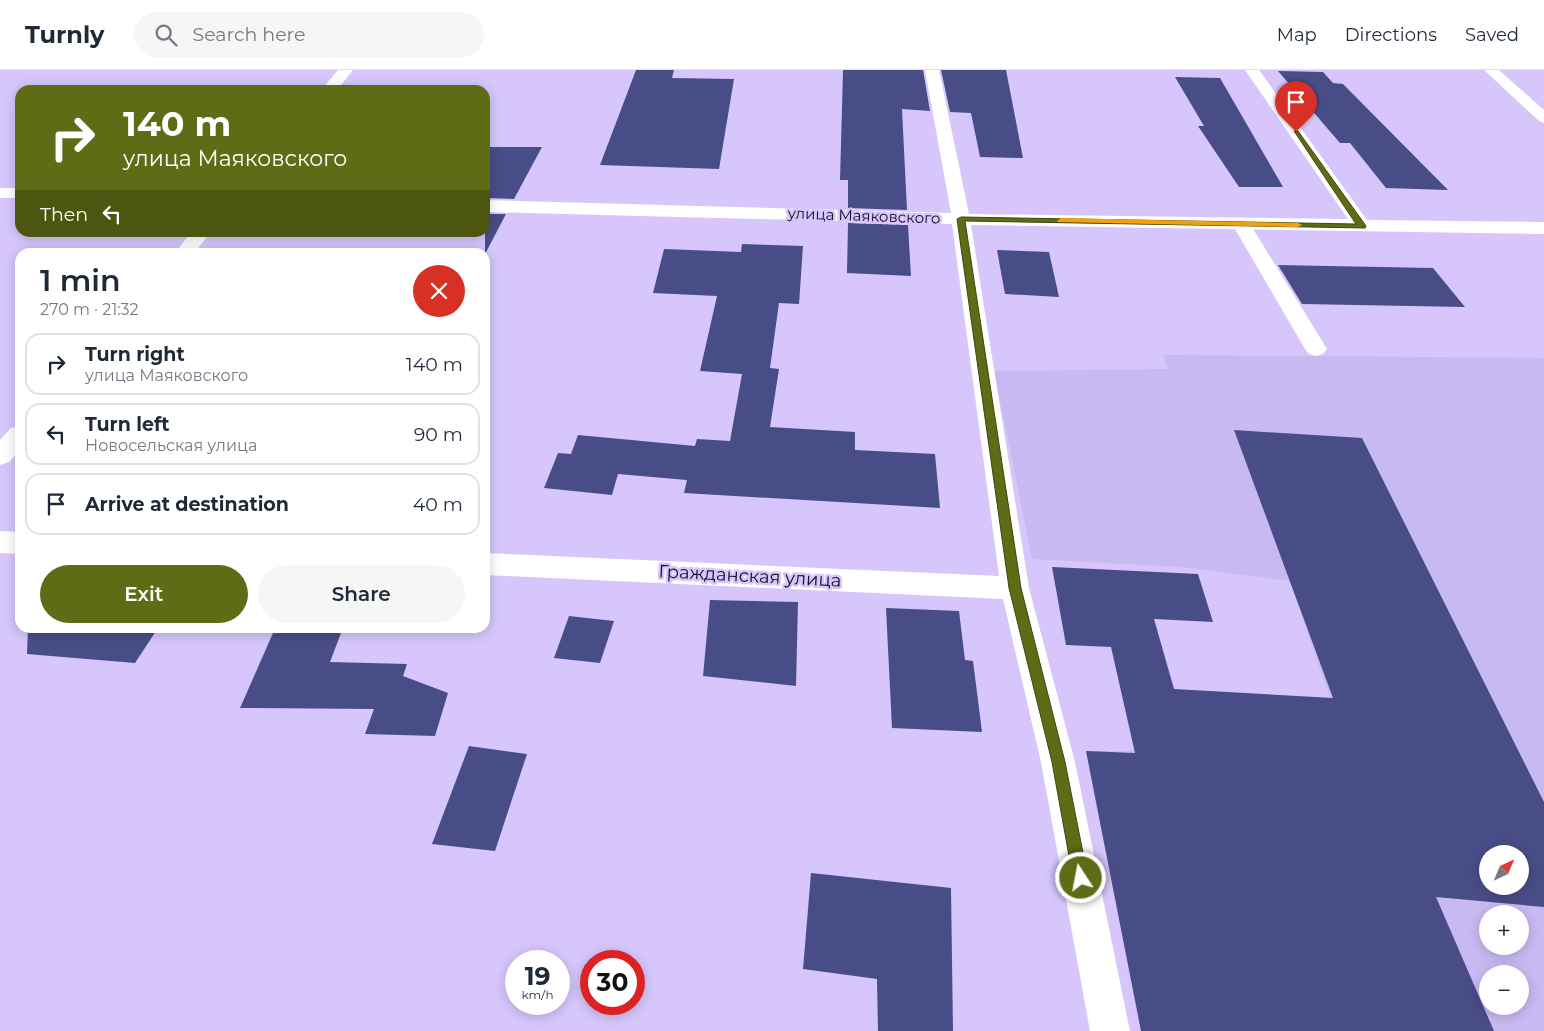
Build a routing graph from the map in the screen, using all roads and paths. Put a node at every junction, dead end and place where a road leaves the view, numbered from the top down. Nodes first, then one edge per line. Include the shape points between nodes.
1 (346, 70) edge
2 (932, 70) edge
3 (1252, 70) edge
4 (1491, 70) edge
5 (333, 85) edge
6 (1544, 118) edge
7 (0, 193) edge
8 (15, 193) edge
9 (490, 206) edge
10 (961, 219) junction
11 (1241, 224) junction
12 (1362, 226) junction
13 (1544, 228) edge
14 (198, 237) edge
15 (188, 248) edge
16 (1316, 348) dead end
17 (15, 440) edge
18 (0, 456) edge
19 (0, 542) edge
20 (15, 543) edge
21 (490, 564) edge
22 (1015, 588) junction
23 (1110, 1031) edge

1 - 5 street
2 - 10 street
3 - 12 street
4 - 6 lane
7 - 8 street
9 - 10 street, улица Маяковского
10 - 11 street, улица Маяковского
10 - 22 street
11 - 12 street, улица Маяковского
11 - 16 lane
12 - 13 street, улица Маяковского
14 - 15 street
17 - 18 street
19 - 20 street
21 - 22 street, Гражданская улица
22 - 23 street via 1058,762

